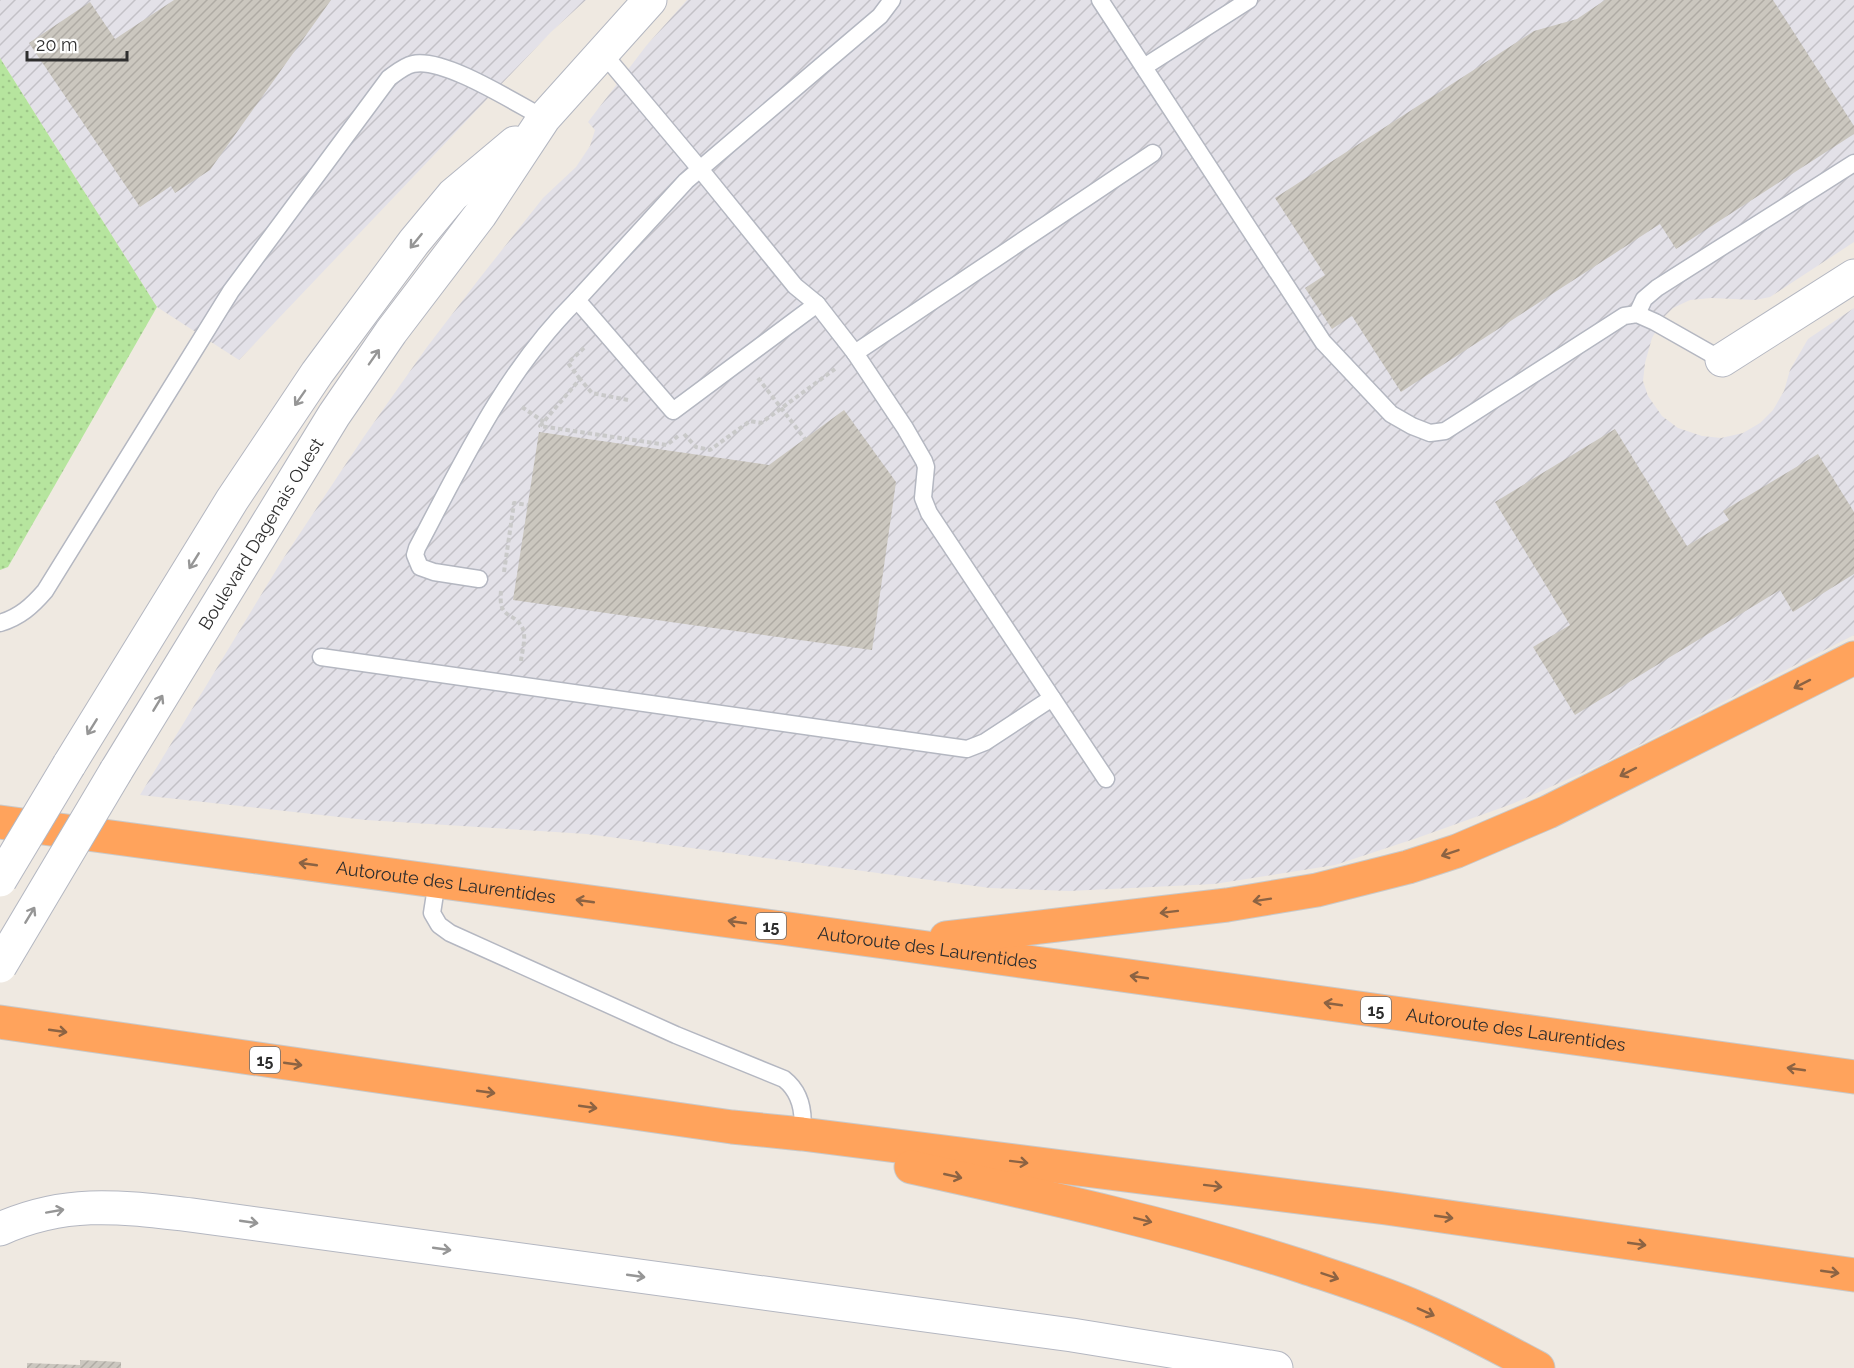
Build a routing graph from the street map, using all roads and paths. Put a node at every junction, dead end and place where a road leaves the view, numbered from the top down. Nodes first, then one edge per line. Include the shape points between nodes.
1 (650, 0) edge
2 (892, 0) edge
3 (1101, 0) edge
4 (1249, 0) edge
5 (602, 52) junction
6 (1144, 67) junction
7 (544, 118) junction
8 (1153, 153) dead end
9 (1854, 163) edge
10 (700, 169) junction
11 (1854, 276) edge
12 (578, 300) junction
13 (817, 304) junction
14 (1637, 314) junction
15 (855, 353) junction
16 (1722, 360) joint
17 (568, 363) dead end
18 (839, 366) dead end
19 (755, 374) dead end
20 (580, 379) junction
21 (636, 401) dead end
22 (782, 408) junction
23 (805, 439) dead end
24 (703, 448) junction
25 (701, 455) dead end
26 (528, 505) dead end
27 (479, 579) dead end
28 (0, 623) edge
29 (321, 657) dead end
30 (1854, 658) edge
31 (517, 685) junction
32 (1052, 698) junction
33 (1106, 779) dead end
34 (0, 822) edge
35 (0, 880) edge
36 (437, 881) junction
37 (898, 944) junction
38 (0, 966) edge
39 (0, 1022) edge
40 (1854, 1077) edge
41 (801, 1138) junction
42 (0, 1229) edge
43 (1854, 1275) edge
44 (1276, 1368) edge
45 (1538, 1368) edge

1 - 5 main road, Boulevard Dagenais Ouest
2 - 10 lane via 880,16
3 - 6 lane
4 - 6 lane
5 - 7 main road, Boulevard Dagenais Ouest
5 - 10 lane
6 - 14 lane via 1323,342 1377,401 1412,426 1430,433 1445,430 1624,316
7 - 28 lane via 441,66 412,64 389,78 231,291 45,591 30,609
7 -> 35 main road, Boulevard Dagenais Ouest, bridge via 453,195 311,382 232,500
38 -> 7 main road, Boulevard Dagenais Ouest, bridge via 334,415 480,215
8 - 15 lane
9 - 14 lane via 1657,288 1644,299
10 - 12 lane
10 - 13 lane via 795,286
11 - 16 main road
12 - 13 lane via 673,411
12 - 27 lane via 527,358 497,400 417,548 415,555 420,567
13 - 15 lane
14 - 16 lane
15 - 32 lane via 924,461 923,498 929,513
17 - 20 path
18 - 22 path
19 - 22 path
20 - 21 path via 592,393
20 - 24 path via 540,426 667,445 682,432 696,447
22 - 23 path
22 - 24 path via 761,423 750,421 710,450
24 - 25 path
26 - 31 path via 514,503 500,601 508,616 523,628
29 - 31 lane
30 -> 37 highway via 1548,812 1408,867 1317,890 1227,905
31 - 32 lane via 967,749 985,742
32 - 33 lane
36 -> 34 highway, Autoroute des Laurentides / 15
37 -> 36 highway, Autoroute des Laurentides / 15
36 - 41 lane via 432,913 450,933 784,1079 800,1096
40 -> 37 highway, Autoroute des Laurentides / 15
39 -> 41 highway, 15
41 -> 43 highway via 1386,1208
41 -> 45 highway via 1242,1247 1418,1308
42 -> 44 main road via 33,1216 70,1209 125,1208 192,1215 1072,1335

